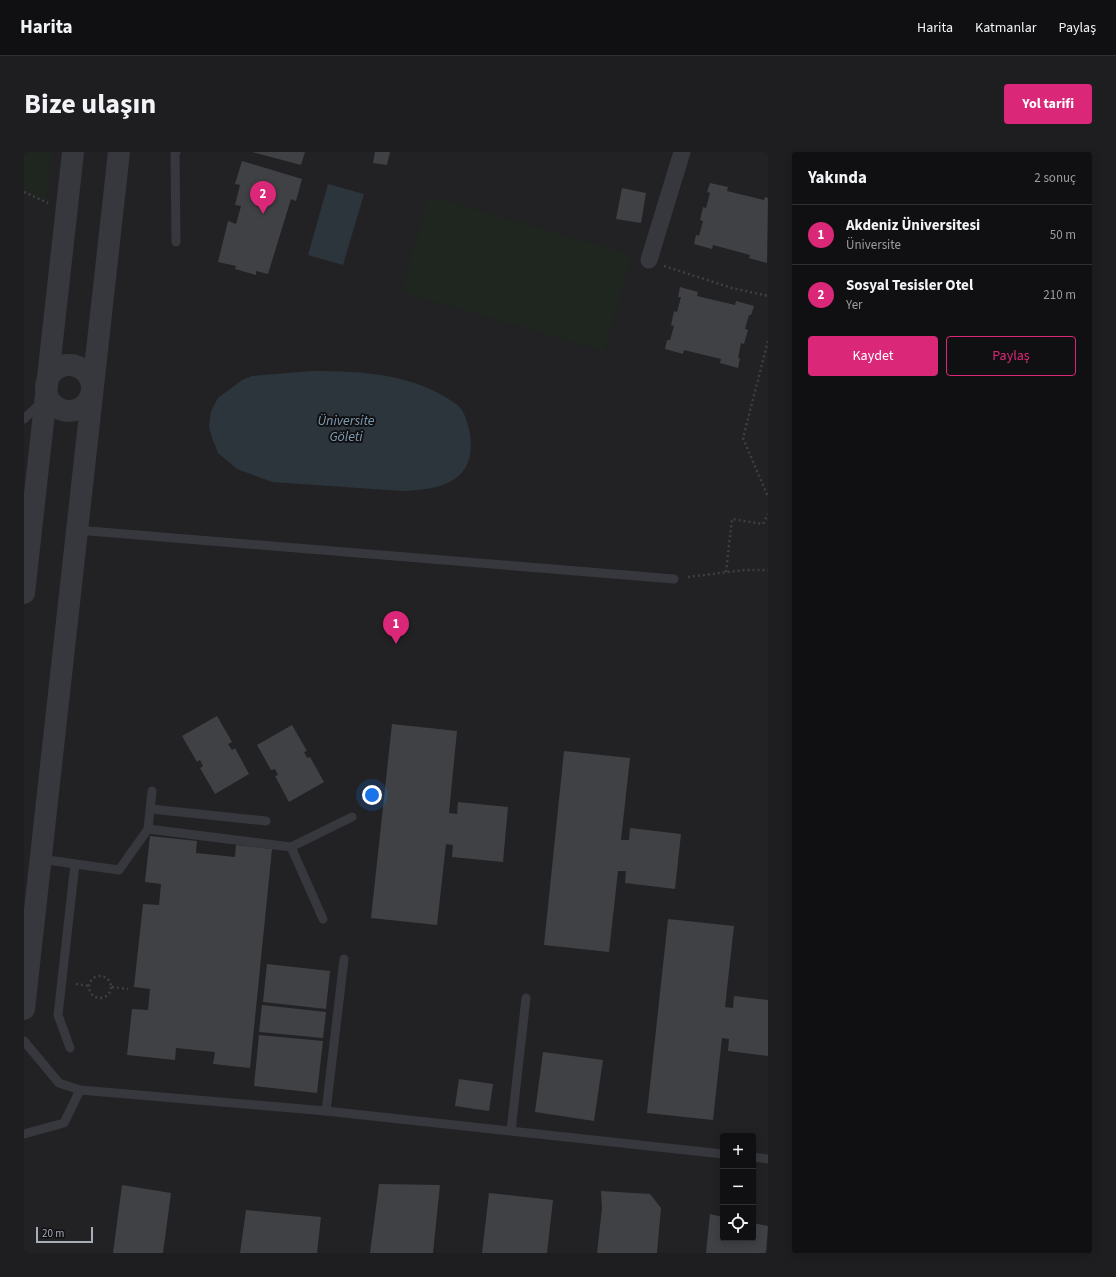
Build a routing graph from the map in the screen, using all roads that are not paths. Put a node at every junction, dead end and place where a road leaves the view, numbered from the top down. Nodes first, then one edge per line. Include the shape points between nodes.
1 (73, 152) edge
2 (119, 152) edge
3 (176, 152) edge
4 (682, 152) edge
5 (176, 242) dead end
6 (649, 260) road end
7 (92, 390) junction
8 (45, 393) junction
9 (24, 419) edge
10 (77, 530) junction
11 (674, 579) road end
12 (24, 593) edge
13 (152, 791) dead end
14 (151, 809) junction
15 (352, 817) dead end
16 (266, 821) dead end
17 (148, 828) junction
18 (291, 847) junction
19 (40, 859) junction
20 (75, 864) junction
21 (322, 919) dead end
22 (344, 959) dead end
23 (526, 998) dead end
24 (24, 1009) edge
25 (24, 1041) edge
26 (70, 1048) dead end
27 (80, 1090) junction
28 (326, 1111) junction
29 (512, 1131) junction
30 (24, 1134) edge
31 (720, 1154) edge
32 (756, 1157) edge
33 (768, 1159) edge

1 - 8 street
2 - 7 street
3 - 5 lane
4 - 6 street
7 - 8 street via 84,406 79,410 67,411 51,403
7 - 8 street via 90,379 83,369 65,365 54,370 47,380
7 - 10 street
8 - 9 lane
8 - 12 street
10 - 11 lane
10 - 19 street
13 - 14 lane
14 - 16 lane
14 - 17 lane
15 - 18 lane
17 - 18 lane
17 - 20 lane via 119,870
18 - 21 lane
19 - 20 lane
19 - 24 street
20 - 26 lane via 58,1015
22 - 28 lane
23 - 29 lane
25 - 27 lane via 59,1083
27 - 28 lane
27 - 30 lane via 64,1123
28 - 29 lane
29 - 31 lane
32 - 33 lane

